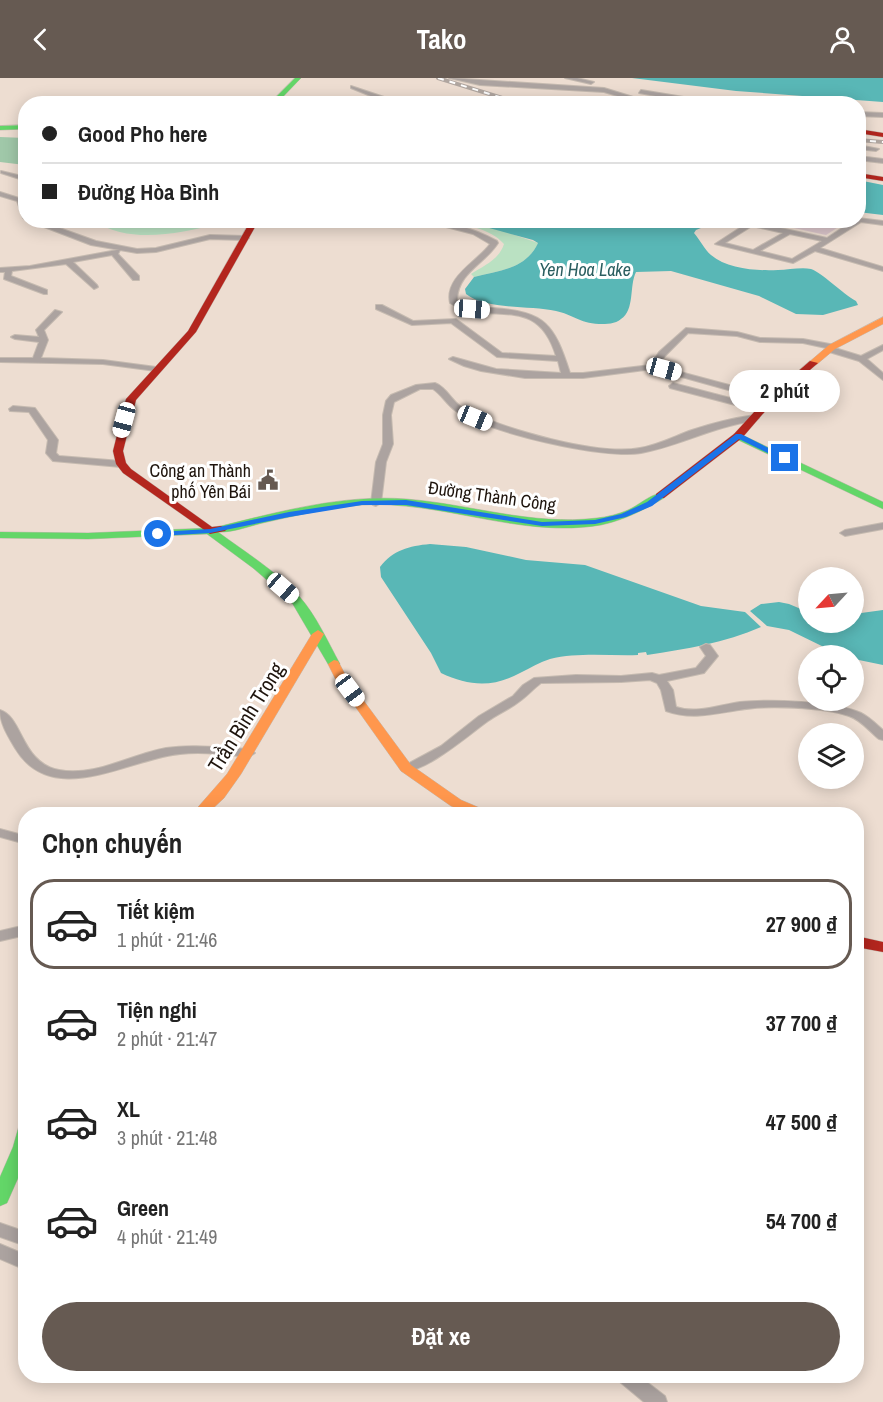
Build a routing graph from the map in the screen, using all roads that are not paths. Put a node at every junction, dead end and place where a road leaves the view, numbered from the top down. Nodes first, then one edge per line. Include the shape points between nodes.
1 (298, 78) edge
2 (452, 78) edge
3 (568, 78) edge
4 (353, 87) dead end
5 (280, 96) edge
6 (373, 96) edge
7 (627, 96) edge
8 (656, 96) edge
9 (866, 114) edge
10 (883, 115) edge
11 (18, 127) edge
12 (0, 128) edge
13 (866, 132) edge
14 (883, 135) edge
15 (866, 148) edge
16 (876, 149) dead end
17 (866, 159) edge
18 (883, 161) edge
19 (3, 172) dead end
20 (866, 175) edge
21 (18, 177) edge
22 (883, 178) edge
23 (0, 194) edge
24 (18, 199) edge
25 (866, 221) edge
26 (883, 223) edge
27 (53, 228) edge
28 (251, 228) edge
29 (457, 228) edge
30 (744, 228) edge
31 (775, 228) edge
32 (847, 228) edge
33 (789, 232) junction
34 (245, 238) junction
35 (828, 240) junction
36 (814, 249) junction
37 (151, 251) junction
38 (113, 252) junction
39 (754, 252) junction
40 (67, 261) junction
41 (883, 269) edge
42 (0, 270) edge
43 (9, 270) junction
44 (136, 278) dead end
45 (94, 287) dead end
46 (44, 292) dead end
47 (379, 307) dead end
48 (58, 312) dead end
49 (883, 320) edge
50 (15, 337) dead end
51 (44, 340) junction
52 (883, 347) edge
53 (831, 348) junction
54 (453, 359) dead end
55 (560, 359) junction
56 (862, 359) junction
57 (0, 360) edge
58 (36, 360) junction
59 (872, 366) junction
60 (883, 366) edge
61 (653, 367) junction
62 (156, 369) junction
63 (570, 376) junction
64 (883, 377) edge
65 (673, 386) dead end
66 (13, 409) dead end
67 (762, 409) junction
68 (738, 436) junction
69 (121, 464) junction
70 (376, 503) junction
71 (883, 507) edge
72 (883, 526) edge
73 (210, 531) junction
74 (845, 533) dead end
75 (0, 535) edge
76 (318, 634) junction
77 (706, 647) dead end
78 (658, 679) junction
79 (0, 714) edge
80 (883, 736) edge
81 (249, 753) junction
82 (406, 768) junction
83 (211, 807) edge
84 (465, 807) edge
85 (0, 833) edge
86 (18, 838) edge
87 (18, 932) edge
88 (0, 936) edge
89 (864, 943) edge
90 (883, 947) edge
91 (18, 1156) edge
92 (0, 1198) edge
93 (0, 1230) edge
94 (18, 1236) edge
95 (0, 1251) edge
96 (18, 1259) edge
97 (635, 1383) edge
98 (658, 1402) edge

1 - 5 main road
2 - 7 street via 477,83 608,90
3 - 8 street
4 - 6 street
9 - 10 street
11 - 12 main road
13 - 14 main road
15 - 16 street
17 - 18 street
19 - 21 street
20 - 22 main road
23 - 24 street
25 - 26 street
27 - 37 street via 106,246
28 - 34 main road
29 - 55 street via 494,243 463,277 452,297 455,304 529,314 555,340
30 - 39 street via 719,244
31 - 33 street
32 - 35 street
33 - 35 street
33 - 39 street
34 - 37 street via 210,237
34 - 62 main road via 192,332
35 - 36 street
36 - 39 street via 793,261
36 - 41 street
37 - 38 street
38 - 40 street
38 - 44 street
40 - 43 street
40 - 45 street
42 - 43 street
43 - 46 street via 7,276
47 - 55 street via 412,323 453,321 500,355
48 - 51 street via 40,330
49 - 53 main road, Đường Thành Công
50 - 51 street
51 - 58 street
52 - 56 street
53 - 56 street
53 - 61 street via 803,341 686,330
53 - 67 main road, Đường Thành Công
54 - 63 street via 500,372
55 - 63 street via 564,373
56 - 59 street
57 - 58 street
58 - 62 street via 112,362
59 - 60 street
59 - 64 street
61 - 63 street
61 - 67 street
62 - 69 main road via 130,399 118,451
65 - 67 street
66 - 69 street via 33,410 51,437 51,453 56,459
67 - 68 main road, Đường Thành Công
67 - 70 street via 642,450 616,452 502,429 460,410 435,386 419,387 393,397 388,405 388,444 381,462
68 - 70 main road, Đường Thành Công via 650,504 623,516 595,522 542,524 406,502
68 - 71 main road
69 - 73 main road
70 - 73 main road, Đường Thành Công via 289,514
72 - 74 street
73 - 75 main road, Đường Thành Công
73 - 76 main road via 295,599
76 - 81 main road, Trần Bình Trọng
76 - 82 main road via 341,678
77 - 78 street via 712,656 700,670
78 - 80 street via 667,690 670,709 681,714 747,705 841,711 856,715
78 - 82 street via 652,676 538,680 446,749
79 - 81 street via 29,759 54,773 88,773 180,750
81 - 83 main road, Trần Bình Trọng
82 - 84 main road
85 - 86 street
87 - 88 street
89 - 90 main road
91 - 92 main road
93 - 94 street
95 - 96 street
97 - 98 street

